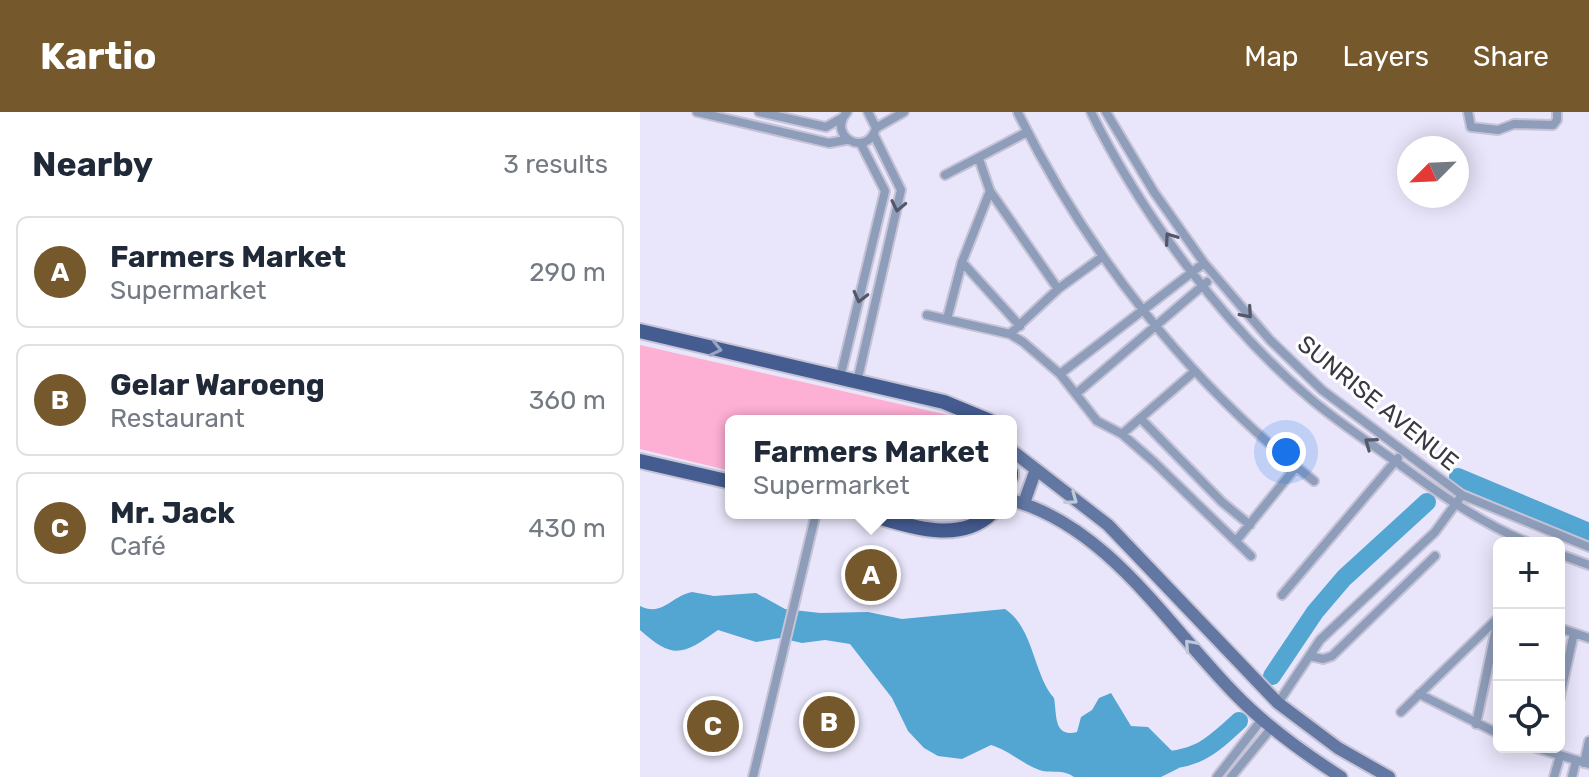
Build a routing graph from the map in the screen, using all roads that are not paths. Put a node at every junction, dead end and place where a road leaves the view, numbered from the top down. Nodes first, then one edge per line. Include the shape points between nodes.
1 (697, 112) edge
2 (759, 112) edge
3 (870, 112) edge
4 (904, 112) edge
5 (1091, 112) edge
6 (1106, 112) edge
7 (1468, 112) edge
8 (1557, 112) edge
9 (1018, 113) edge
10 (845, 115) edge
11 (875, 131) junction
12 (1027, 132) junction
13 (846, 140) junction
14 (861, 144) junction
15 (979, 159) junction
16 (945, 175) dead end
17 (990, 191) junction
18 (1102, 257) junction
19 (962, 262) junction
20 (1204, 263) junction
21 (1193, 271) junction
22 (1215, 276) junction
23 (1204, 285) junction
24 (1058, 289) junction
25 (1145, 310) junction
26 (927, 315) dead end
27 (947, 319) junction
28 (1158, 325) junction
29 (1020, 326) junction
30 (640, 331) edge
31 (1010, 334) junction
32 (1195, 371) junction
33 (1060, 374) junction
34 (840, 378) junction
35 (857, 382) junction
36 (1077, 393) junction
37 (978, 415) edge
38 (1141, 419) junction
39 (1122, 434) junction
40 (1404, 451) junction
41 (1017, 456) edge
42 (640, 461) edge
43 (1395, 461) junction
44 (1296, 467) junction
45 (1035, 472) junction
46 (725, 481) edge
47 (1314, 481) dead end
48 (1462, 495) junction
49 (1018, 501) edge
50 (1455, 507) junction
51 (815, 519) edge
52 (889, 519) edge
53 (984, 519) edge
54 (1250, 525) junction
55 (1517, 537) edge
56 (1236, 541) junction
57 (1589, 547) edge
58 (1251, 556) dead end
59 (1435, 556) dead end
60 (1565, 556) edge
61 (1589, 565) edge
62 (1282, 595) dead end
63 (1493, 623) edge
64 (1565, 630) edge
65 (1574, 633) junction
66 (1589, 638) edge
67 (1493, 645) edge
68 (1310, 656) junction
69 (1563, 681) edge
70 (1419, 694) junction
71 (1278, 703) junction
72 (1401, 712) dead end
73 (1268, 722) junction
74 (1476, 724) junction
75 (1493, 731) edge
76 (1589, 741) edge
77 (1554, 753) edge
78 (1560, 756) junction
79 (1583, 762) edge
80 (753, 777) edge
81 (1217, 777) edge
82 (1231, 777) edge
83 (1341, 777) edge
84 (1389, 777) edge
85 (1554, 777) edge
86 (1572, 777) edge

1 - 13 street via 829,143
2 - 10 street via 826,127
3 - 11 street
4 - 11 street
21 -> 5 street, SUNRISE AVENUE via 1141,199
6 - 20 street, SUNRISE AVENUE
7 - 8 street via 1471,127 1498,130 1514,124 1553,125
9 - 12 street
10 - 13 street via 840,125
11 - 14 street
11 -> 35 street via 901,190
12 - 15 street
12 - 18 street
13 - 14 street
14 -> 34 street via 885,191
15 - 16 street
15 - 17 street
17 - 19 street
17 - 24 street
18 - 24 street
18 - 25 street
19 - 27 street
19 - 29 street
20 - 21 street
20 - 22 street, SUNRISE AVENUE
21 - 23 street, SUNRISE AVENUE
21 - 25 street
22 - 23 street
22 -> 40 street, SUNRISE AVENUE via 1294,364
23 - 28 street
43 -> 23 street, SUNRISE AVENUE via 1313,402
24 - 29 street
25 - 28 street
25 - 33 street
26 - 27 street
27 - 31 street
28 - 32 street
28 - 36 street
29 - 31 street
30 -> 34 main road
31 - 33 street
32 - 38 street
32 - 44 street
33 - 36 street
34 - 35 main road
35 - 37 main road
36 - 39 street via 1097,421
38 - 39 street
38 - 54 street
39 - 56 street
40 - 43 street
40 - 48 street, SUNRISE AVENUE
41 - 45 street
42 - 46 main road
43 - 50 street, SUNRISE AVENUE
43 - 62 street
44 - 47 street
44 - 54 street
45 - 49 street
45 -> 71 street via 1108,525
48 - 50 street
48 - 57 street, SUNRISE AVENUE
73 -> 49 street via 1235,694 1106,556 1064,523
50 - 55 street, SUNRISE AVENUE
50 - 68 street
51 - 80 street
52 - 53 main road via 942,531 973,527
54 - 56 street
56 - 58 street
59 - 68 street via 1332,656
60 - 61 street
63 - 70 street
64 - 65 street
65 - 66 street
65 - 69 street
67 - 74 street
68 - 71 street
70 - 72 street
70 - 74 street
71 - 84 street via 1338,748
73 - 81 street
73 - 82 street
73 - 83 street
74 - 75 street
76 - 79 street
77 - 78 street
78 - 79 street
78 - 85 street
79 - 86 street

